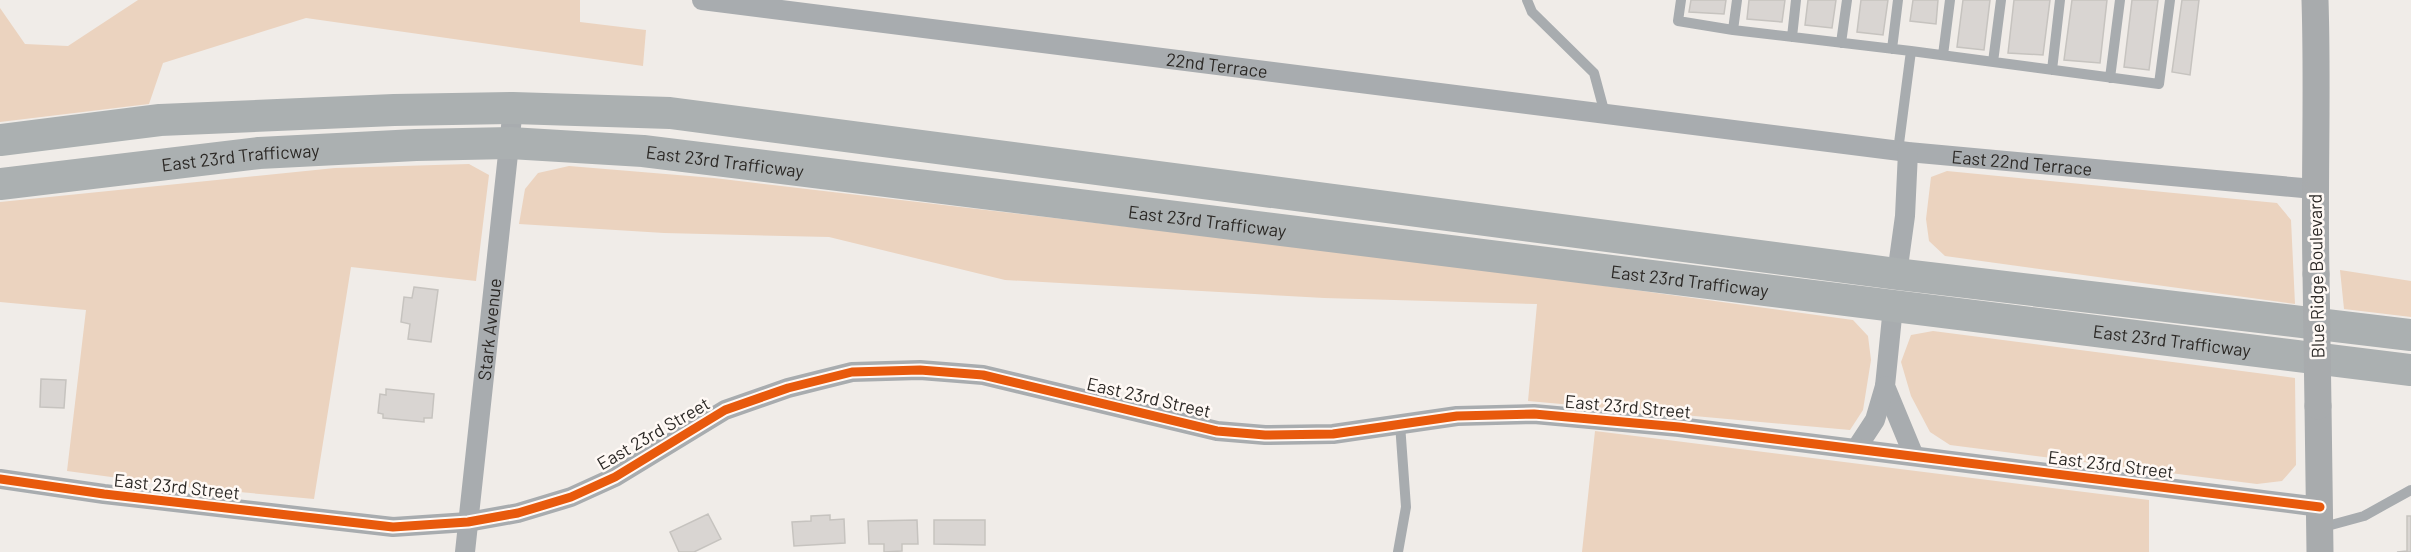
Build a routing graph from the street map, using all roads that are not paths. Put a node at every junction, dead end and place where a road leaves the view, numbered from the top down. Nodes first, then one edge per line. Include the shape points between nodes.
1 (702, 0) edge
2 (1527, 0) edge
3 (1681, 0) edge
4 (1737, 0) edge
5 (1796, 0) edge
6 (1847, 0) edge
7 (1898, 0) edge
8 (1950, 0) edge
9 (2001, 0) edge
10 (2060, 0) edge
11 (2120, 0) edge
12 (2170, 0) edge
13 (2315, 0) edge
14 (1733, 30) junction
15 (1792, 37) junction
16 (1841, 43) junction
17 (1892, 49) junction
18 (1911, 51) junction
19 (1943, 56) junction
20 (1993, 62) junction
21 (2052, 70) junction
22 (2110, 78) junction
23 (513, 108) junction
24 (1605, 114) junction
25 (1731, 130) joint
26 (0, 140) edge
27 (510, 143) junction
28 (1903, 151) junction
29 (0, 184) edge
30 (2314, 189) junction
31 (1897, 274) junction
32 (1893, 307) junction
33 (2411, 335) edge
34 (2411, 370) edge
35 (1885, 386) junction
36 (1401, 424) junction
37 (1856, 449) junction
38 (1914, 456) junction
39 (0, 479) edge
40 (2411, 490) edge
41 (468, 522) junction
42 (2320, 529) edge
43 (465, 552) edge
44 (1398, 552) edge

1 - 24 street, 22nd Terrace
2 - 24 lane via 1532,12 1594,73
3 - 14 lane via 1678,21
4 - 14 lane
5 - 15 lane
6 - 16 lane
7 - 17 lane
8 - 19 lane
9 - 20 lane
10 - 21 lane
11 - 22 lane
12 - 22 lane via 2159,84
13 - 30 main road, Blue Ridge Boulevard via 2318,80
14 - 15 lane
15 - 16 lane
16 - 17 lane
17 - 18 lane
18 - 19 lane
18 - 28 lane
19 - 20 lane
20 - 21 lane
21 - 22 lane
23 - 26 main road, East 23rd Trafficway via 160,120
23 - 27 street, Stark Avenue
23 - 31 main road, East 23rd Trafficway via 670,113
24 - 25 street, 22nd Terrace
25 - 28 street, East 22nd Terrace
27 - 29 main road, East 23rd Trafficway via 259,153
27 - 32 main road, East 23rd Trafficway via 643,151 828,172
27 - 41 street, Stark Avenue
28 - 30 street, East 22nd Terrace
28 - 31 street via 1905,216
30 - 42 main road, Blue Ridge Boulevard, bridge
31 - 33 main road, East 23rd Trafficway
32 - 34 main road, East 23rd Trafficway
32 - 35 street
35 - 37 street via 1875,420
35 - 38 street
36 - 37 street, East 23rd Street via 1457,416 1534,414
36 - 41 street, East 23rd Street via 1333,434 1217,431 984,375 920,370 852,372 788,388 725,410 615,477 571,497 518,513
36 - 44 lane via 1406,507
37 - 38 street, East 23rd Street
38 - 42 street, East 23rd Street
39 - 41 street, East 23rd Street via 393,527
40 - 42 lane via 2364,516
41 - 43 street, Stark Avenue

